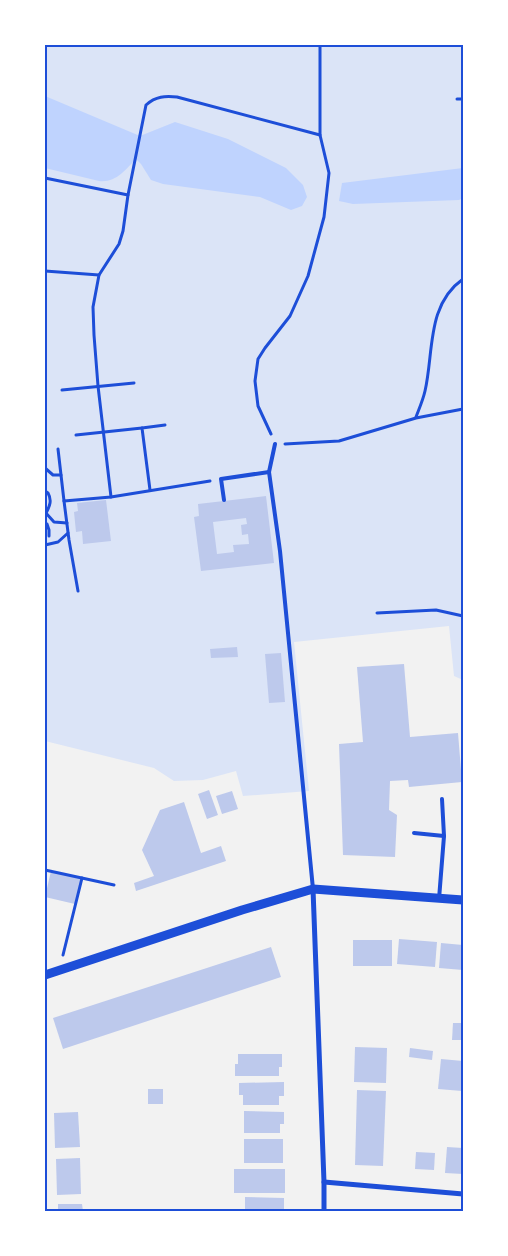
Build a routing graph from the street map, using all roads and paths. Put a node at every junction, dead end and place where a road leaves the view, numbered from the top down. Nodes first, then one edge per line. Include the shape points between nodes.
1 (320, 45) edge
2 (458, 99) dead end
3 (463, 99) edge
4 (320, 135) junction
5 (45, 178) edge
6 (128, 195) junction
7 (45, 271) edge
8 (99, 275) junction
9 (463, 279) edge
10 (134, 383) dead end
11 (98, 386) junction
12 (62, 390) dead end
13 (463, 409) edge
14 (416, 418) junction
15 (165, 425) dead end
16 (142, 428) junction
17 (104, 432) junction
18 (76, 435) dead end
19 (275, 444) junction
20 (58, 449) dead end
21 (45, 468) edge
22 (269, 472) junction
23 (61, 475) junction
24 (221, 479) junction
25 (150, 490) junction
26 (45, 492) edge
27 (111, 496) junction
28 (224, 500) dead end
29 (64, 501) junction
30 (45, 512) edge
31 (52, 520) junction
32 (67, 523) junction
33 (46, 524) edge
34 (68, 533) junction
35 (49, 536) dead end
36 (45, 545) edge
37 (78, 591) dead end
38 (377, 613) dead end
39 (463, 616) edge
40 (442, 799) dead end
41 (414, 833) dead end
42 (444, 836) junction
43 (45, 870) edge
44 (82, 878) junction
45 (114, 886) dead end
46 (313, 888) junction
47 (439, 899) junction
48 (463, 900) edge
49 (59, 971) junction
50 (45, 976) edge
51 (324, 1182) junction
52 (463, 1194) edge
53 (324, 1211) edge

1 - 4 path
2 - 3 path
4 - 6 path via 163,96 146,105
4 - 19 path via 329,173 324,217 308,276 290,316 258,359 255,381 258,406
5 - 6 path
6 - 8 path via 120,244
7 - 8 path
8 - 11 path via 93,307
9 - 14 path via 439,307 425,391
10 - 11 path
11 - 12 path
11 - 17 path
13 - 14 path
14 - 19 path via 339,441
15 - 16 path
16 - 17 path
16 - 25 path
17 - 18 path
17 - 27 path
19 - 22 lane
20 - 23 path
21 - 23 path via 53,475
22 - 24 lane
22 - 46 lane via 280,551
23 - 29 path
24 - 25 path
24 - 28 lane
25 - 27 path
26 - 30 path via 50,504
27 - 29 path
29 - 32 path
30 - 31 path
31 - 32 path
31 - 33 path
32 - 34 path
33 - 35 path
34 - 36 path via 58,542
34 - 37 path
38 - 39 path via 436,610
40 - 42 lane
41 - 42 lane
42 - 47 lane
43 - 44 path
44 - 45 path
44 - 49 path
46 - 47 street
46 - 49 street
46 - 51 street
47 - 48 street
49 - 50 street
51 - 52 street
51 - 53 street

